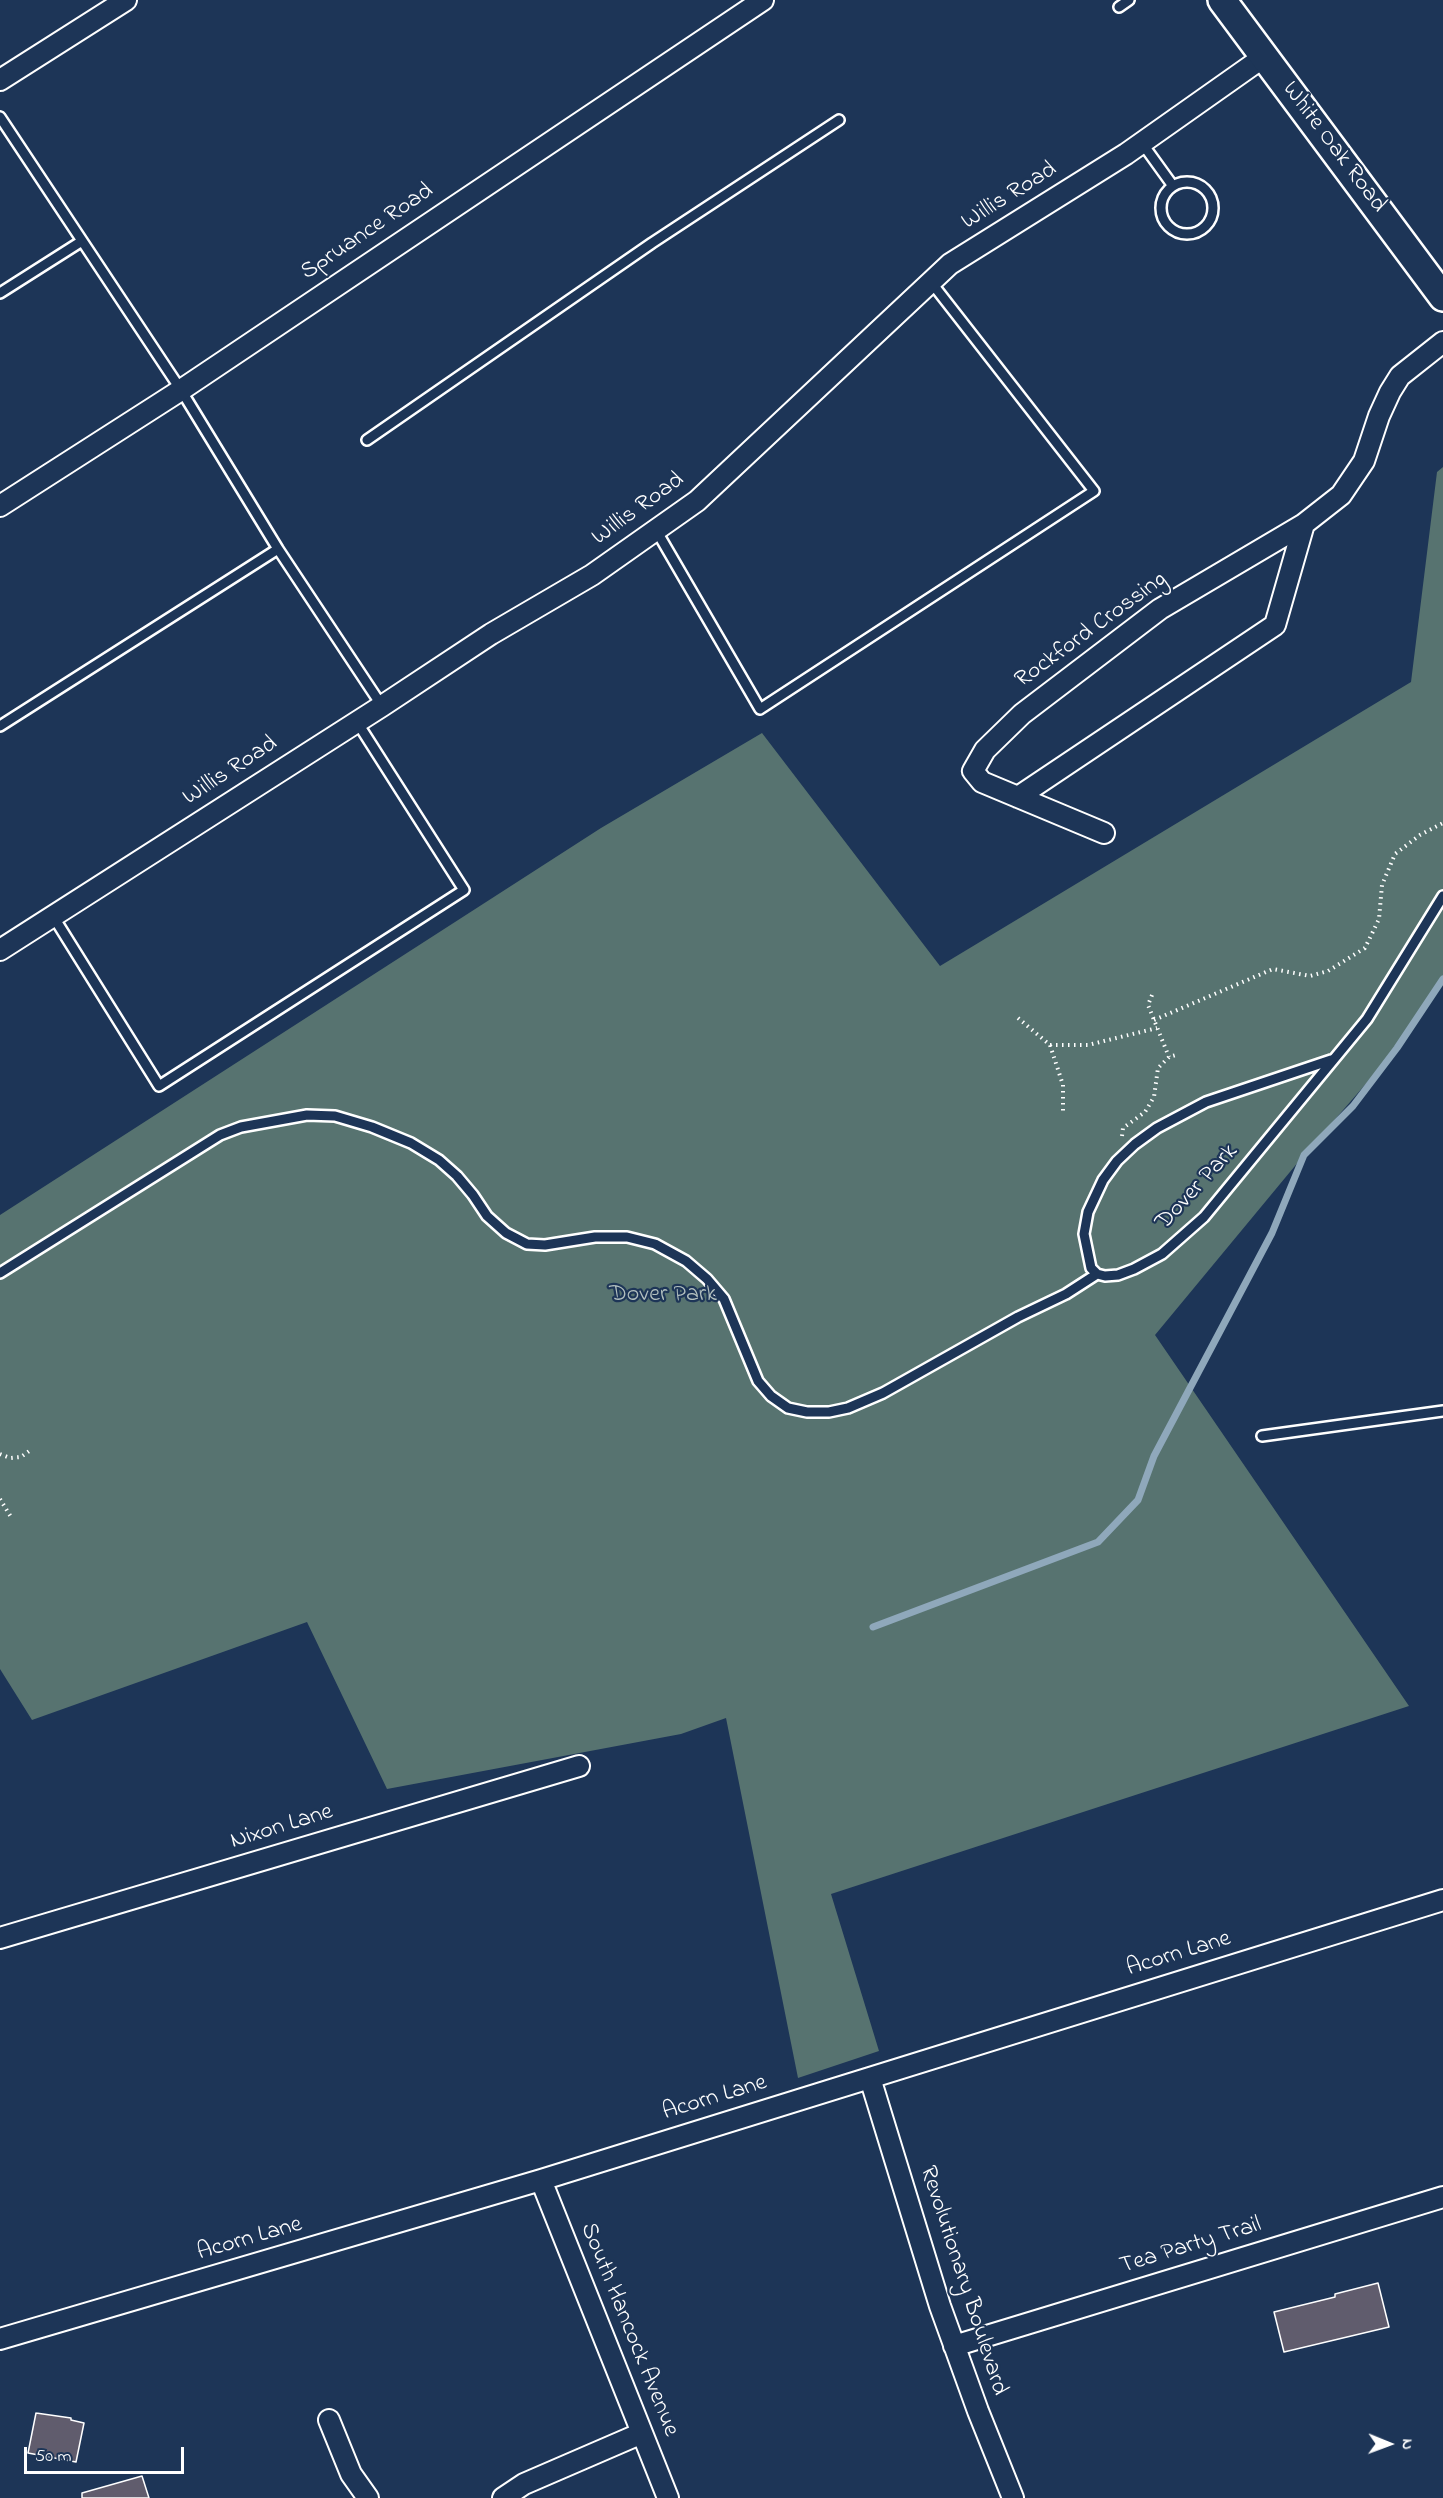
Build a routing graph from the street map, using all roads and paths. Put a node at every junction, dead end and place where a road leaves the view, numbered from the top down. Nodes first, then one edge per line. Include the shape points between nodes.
1 (126, 0) edge
2 (763, 0) edge
3 (1129, 0) edge
4 (1222, 0) edge
5 (1119, 7) dead end
6 (1264, 56) junction
7 (0, 80) edge
8 (0, 117) edge
9 (839, 120) dead end
10 (1142, 142) junction
11 (1173, 186) junction
12 (82, 241) junction
13 (931, 282) junction
14 (0, 293) edge
15 (1443, 297) edge
16 (1443, 342) edge
17 (181, 390) junction
18 (367, 440) dead end
19 (0, 506) edge
20 (1304, 524) junction
21 (656, 530) junction
22 (278, 549) junction
23 (382, 706) junction
24 (357, 722) junction
25 (0, 726) edge
26 (1018, 797) junction
27 (1443, 823) edge
28 (1104, 833) dead end
29 (1443, 896) edge
30 (53, 916) junction
31 (0, 950) edge
32 (1152, 995) dead end
33 (1018, 1018) dead end
34 (1154, 1020) junction
35 (1157, 1028) junction
36 (1050, 1045) junction
37 (1179, 1053) dead end
38 (1169, 1057) junction
39 (1331, 1060) junction
40 (1063, 1111) dead end
41 (1122, 1139) dead end
42 (0, 1273) edge
43 (1096, 1274) junction
44 (1443, 1411) edge
45 (1262, 1436) dead end
46 (32, 1449) dead end
47 (0, 1454) edge
48 (0, 1499) edge
49 (11, 1517) dead end
50 (579, 1766) dead end
51 (1443, 1900) edge
52 (0, 1938) edge
53 (870, 2078) junction
54 (541, 2180) junction
55 (1443, 2197) edge
56 (0, 2339) edge
57 (954, 2346) junction
58 (329, 2420) dead end
59 (642, 2433) junction
60 (368, 2498) edge
61 (503, 2498) edge
62 (668, 2498) edge
63 (1013, 2498) edge

1 - 7 street
2 - 17 street, Spruance Road
3 - 5 lane
4 - 6 street, White Oak Road
6 - 10 street, Willis Road
6 - 15 street, White Oak Road
8 - 12 lane
9 - 18 lane via 652,243
10 - 11 lane
10 - 13 street, Willis Road via 950,264
11 - 11 lane via 1161,205 1165,223 1180,234 1203,230 1213,215 1209,193 1190,182
12 - 14 lane
12 - 17 lane
13 - 21 street, Willis Road via 697,501
13 - 21 lane via 1094,492 760,709
16 - 20 street, Rockford Crossing via 1400,376 1354,478 1341,495
17 - 19 street, Spruance Road
17 - 22 lane
20 - 26 street via 1275,625
20 - 26 street, Rockford Crossing via 1160,609 1022,714 985,750 973,771 981,782
21 - 23 street, Willis Road via 592,575 491,634
22 - 23 lane
22 - 25 lane
23 - 24 street, Willis Road
24 - 30 street, Willis Road
24 - 30 lane via 464,890 178,1074 159,1086
26 - 28 street, Rockford Crossing
27 - 34 path via 1395,854 1382,885 1379,919 1365,948 1329,971 1310,976 1273,969
29 - 39 lane, Dover Park via 1385,993
30 - 31 street, Willis Road
32 - 34 path via 1148,1005
33 - 36 path
34 - 35 path
35 - 36 path via 1088,1045
35 - 38 path
36 - 40 path via 1063,1086
37 - 38 path
38 - 41 path via 1158,1068 1154,1097 1145,1112 1123,1128
39 - 43 lane, Dover Park via 1189,1232 1162,1254 1134,1269 1118,1275
39 - 43 lane, Dover Park via 1206,1102 1135,1144 1103,1180 1088,1212 1085,1247
42 - 43 lane via 220,1135 241,1127 308,1115 335,1116 411,1143 457,1176 486,1216 527,1244 627,1237 655,1244 686,1261 724,1299 758,1381 788,1408 807,1412 848,1408 883,1393
44 - 45 lane
46 - 47 path via 21,1457
48 - 49 path
50 - 52 street, Nixon Lane
51 - 53 street, Acorn Lane
53 - 54 street, Acorn Lane
53 - 57 street, Revolutionary Boulevard
54 - 56 street, Acorn Lane
54 - 59 street, South Hancock Avenue
55 - 57 street, Tea Party Trail
57 - 63 street, Revolutionary Boulevard
58 - 60 street via 351,2474
59 - 61 street via 524,2484
59 - 62 street, South Hancock Avenue

